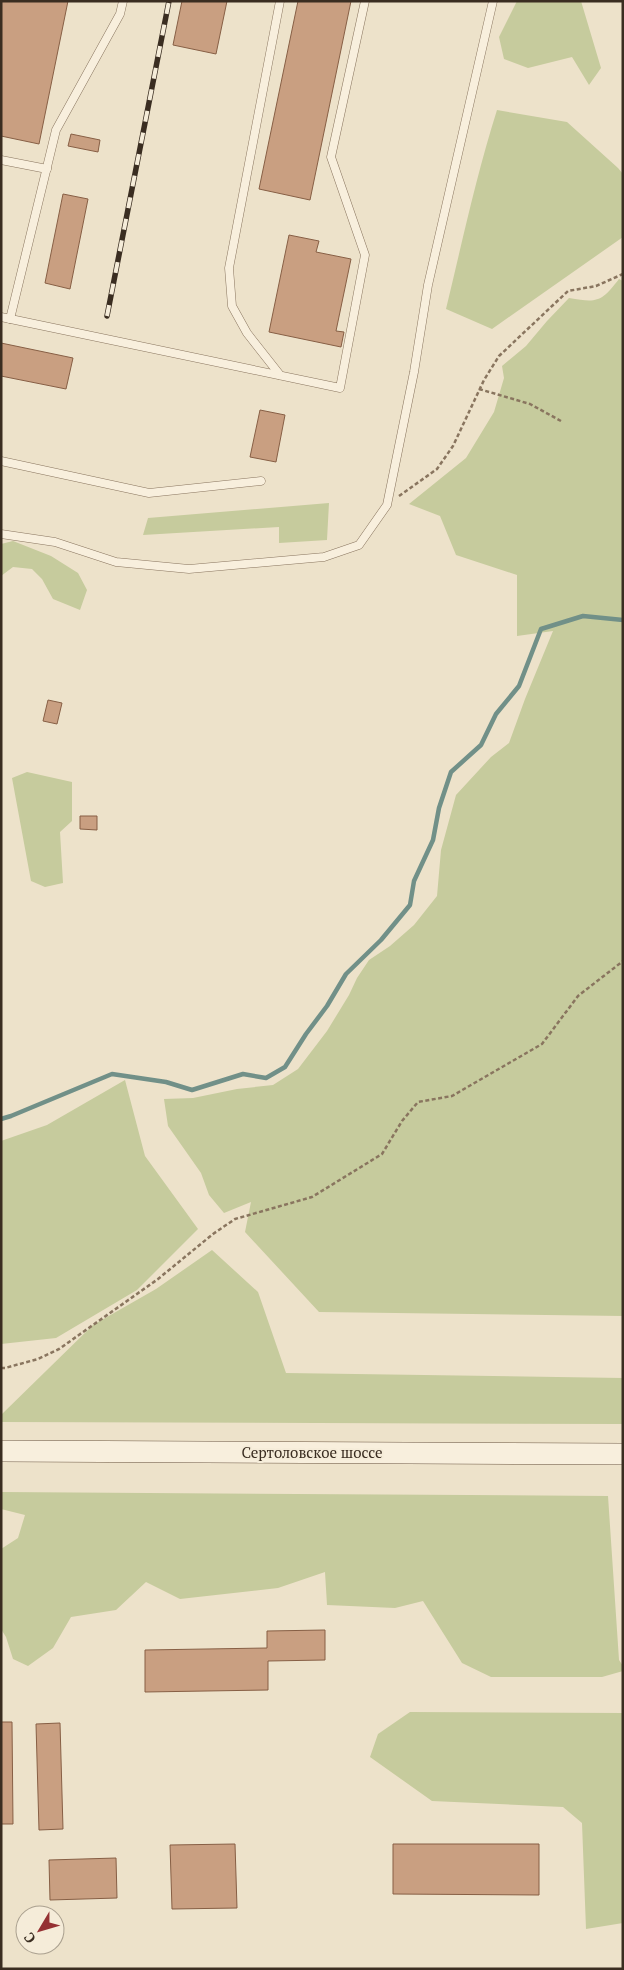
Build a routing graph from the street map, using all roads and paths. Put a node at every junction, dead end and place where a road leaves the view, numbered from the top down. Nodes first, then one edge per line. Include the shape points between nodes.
1 (123, 1) edge
2 (280, 1) edge
3 (365, 1) edge
4 (493, 1) edge
5 (1, 160) edge
6 (47, 169) junction
7 (623, 274) edge
8 (1, 317) edge
9 (10, 319) junction
10 (280, 375) junction
11 (479, 389) junction
12 (561, 421) dead end
13 (1, 461) edge
14 (261, 481) dead end
15 (387, 505) junction
16 (1, 534) edge
17 (623, 961) edge
18 (1, 1368) edge
19 (1, 1450) edge
20 (623, 1454) edge

1 - 6 lane via 120,14 56,130
2 - 10 lane via 229,268 232,306 247,333
3 - 10 lane via 331,157 365,255 340,388
4 - 15 lane via 428,285
5 - 6 lane
6 - 9 lane
7 - 11 path via 596,286 568,291 499,356
8 - 9 lane
9 - 10 lane
11 - 12 path via 530,404
11 - 15 path via 453,446 437,469
13 - 14 lane via 149,493
15 - 16 lane via 359,545 324,557 189,569 116,562 54,542
17 - 18 path via 578,996 542,1044 452,1096 418,1102 382,1154 312,1197 235,1219 158,1279 59,1349 38,1359
19 - 20 main road, Сертоловское шоссе

